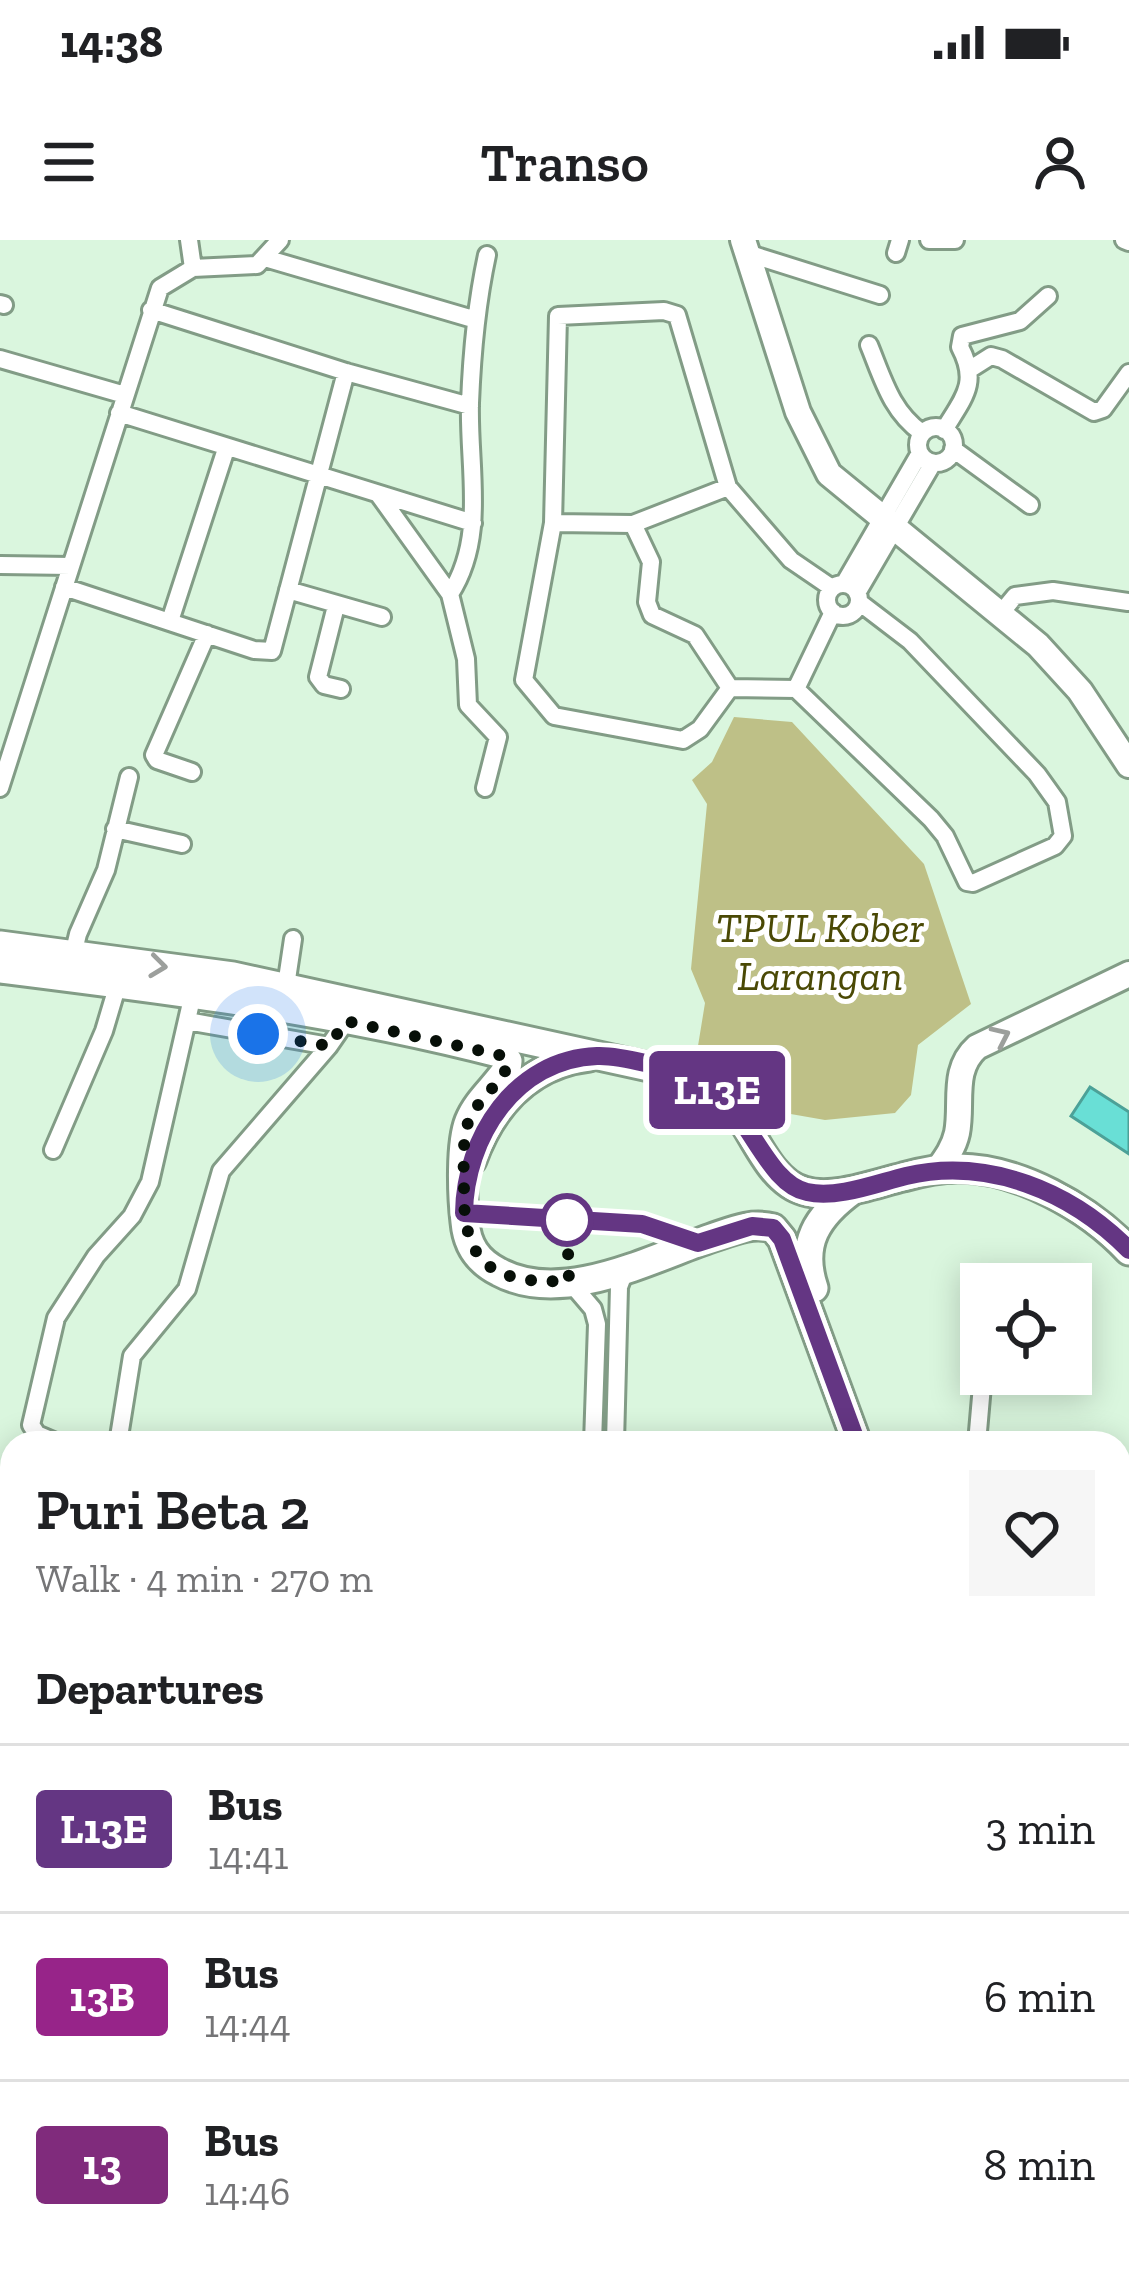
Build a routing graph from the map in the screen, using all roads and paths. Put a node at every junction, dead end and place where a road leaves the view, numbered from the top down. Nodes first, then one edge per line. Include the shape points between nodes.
1 (189, 240) edge
2 (280, 240) edge
3 (929, 240) edge
4 (955, 240) edge
5 (746, 247) edge
6 (487, 255) dead end
7 (265, 257) junction
8 (193, 268) junction
9 (880, 296) dead end
10 (1048, 296) dead end
11 (151, 310) junction
12 (473, 320) junction
13 (868, 345) dead end
14 (0, 358) edge
15 (972, 368) junction
16 (346, 372) junction
17 (1129, 373) edge
18 (122, 404) junction
19 (470, 406) junction
20 (944, 430) junction
21 (953, 448) junction
22 (226, 449) junction
23 (925, 450) junction
24 (318, 476) junction
25 (728, 487) junction
26 (379, 495) junction
27 (1030, 505) dead end
28 (473, 523) junction
29 (553, 523) junction
30 (886, 523) junction
31 (633, 524) junction
32 (0, 565) edge
33 (71, 566) junction
34 (64, 586) junction
35 (288, 590) junction
36 (848, 592) junction
37 (450, 594) junction
38 (1128, 602) edge
39 (336, 606) junction
40 (833, 612) junction
41 (382, 617) dead end
42 (1009, 619) junction
43 (170, 622) junction
44 (206, 634) junction
45 (730, 688) junction
46 (796, 688) junction
47 (341, 689) dead end
48 (1127, 758) edge
49 (192, 772) dead end
50 (129, 777) dead end
51 (0, 788) edge
52 (485, 788) dead end
53 (115, 829) junction
54 (182, 844) dead end
55 (293, 939) dead end
56 (0, 945) edge
57 (73, 955) junction
58 (0, 969) edge
59 (1129, 974) edge
60 (118, 984) junction
61 (286, 986) junction
62 (190, 1007) junction
63 (352, 1011) junction
64 (501, 1044) junction
65 (329, 1046) junction
66 (605, 1056) junction
67 (52, 1150) dead end
68 (938, 1169) junction
69 (464, 1181) junction
70 (856, 1188) junction
71 (1129, 1251) edge
72 (625, 1271) junction
73 (569, 1281) junction
74 (619, 1340) junction
75 (598, 1341) junction
76 (980, 1395) edge
77 (616, 1406) junction
78 (595, 1408) junction
79 (35, 1431) edge
80 (120, 1431) edge
81 (594, 1431) edge
82 (615, 1431) edge
83 (853, 1431) edge
84 (867, 1431) edge
85 (977, 1431) edge

1 - 8 street
2 - 7 street
3 - 4 street
5 - 9 street
5 - 30 street via 798,412 823,464
6 - 12 street
7 - 8 street via 257,265
7 - 12 street
8 - 11 street via 165,282
10 - 15 street via 1020,322 962,336
11 - 16 street
11 - 18 street
12 - 19 street
13 - 23 street via 893,405
14 - 18 street
15 - 17 street via 991,356 1002,359 1094,412
15 - 20 street
16 - 19 street
16 - 24 street
18 - 22 street
18 - 33 street
19 - 28 street
20 - 21 street
20 - 23 street via 932,428
21 - 23 street via 950,457
21 - 27 street
22 - 24 street
22 - 43 street
23 - 30 street
24 - 26 street
24 - 35 street
25 - 29 street via 677,315 563,313
25 - 31 street
25 - 36 street via 791,560
26 - 28 street
26 - 37 street
28 - 37 street via 466,566
29 - 31 street
29 - 45 street via 523,674 554,716 682,740
30 - 36 street
30 - 42 street
31 - 45 street via 651,562 652,615 695,635
32 - 33 street
33 - 34 street
34 - 43 street
34 - 51 street
35 - 39 street
35 - 44 street via 272,651
36 - 40 street via 827,603
36 - 40 street via 849,614
36 - 46 street via 910,641 1037,774 1057,802 1063,836 967,882 932,819
37 - 52 street via 468,705 498,737
38 - 42 street via 1053,591
39 - 41 street
39 - 47 street via 318,677
40 - 46 street
42 - 48 street via 1080,692
43 - 44 street
44 - 49 street via 154,755
45 - 46 street
50 - 53 street
53 - 54 street
53 - 57 street
55 - 61 street
56 - 57 main road
57 -> 61 main road
58 - 60 main road
68 -> 59 street via 955,1140 966,1057
60 - 62 main road
60 - 67 street
61 - 63 main road
62 - 63 main road
62 - 65 street
62 - 79 street via 143,1199 56,1318
63 - 64 main road
63 - 65 street
64 - 66 main road
64 - 69 main road via 508,1067 468,1123
65 - 80 street via 221,1171 188,1289 132,1357
66 - 69 main road via 554,1065 517,1087 486,1128
66 - 70 main road via 711,1085 794,1188
68 - 70 main road
68 - 71 main road via 1029,1185 1099,1224
69 - 73 main road via 468,1240 481,1259 523,1280
70 - 84 main road via 816,1226 807,1264
72 - 73 main road
72 - 74 street
72 - 83 main road via 741,1228 779,1234
73 - 75 street via 593,1309
74 - 75 street
74 - 77 street
75 - 78 street
76 - 85 street
77 - 78 street
77 - 82 street
78 - 81 street

